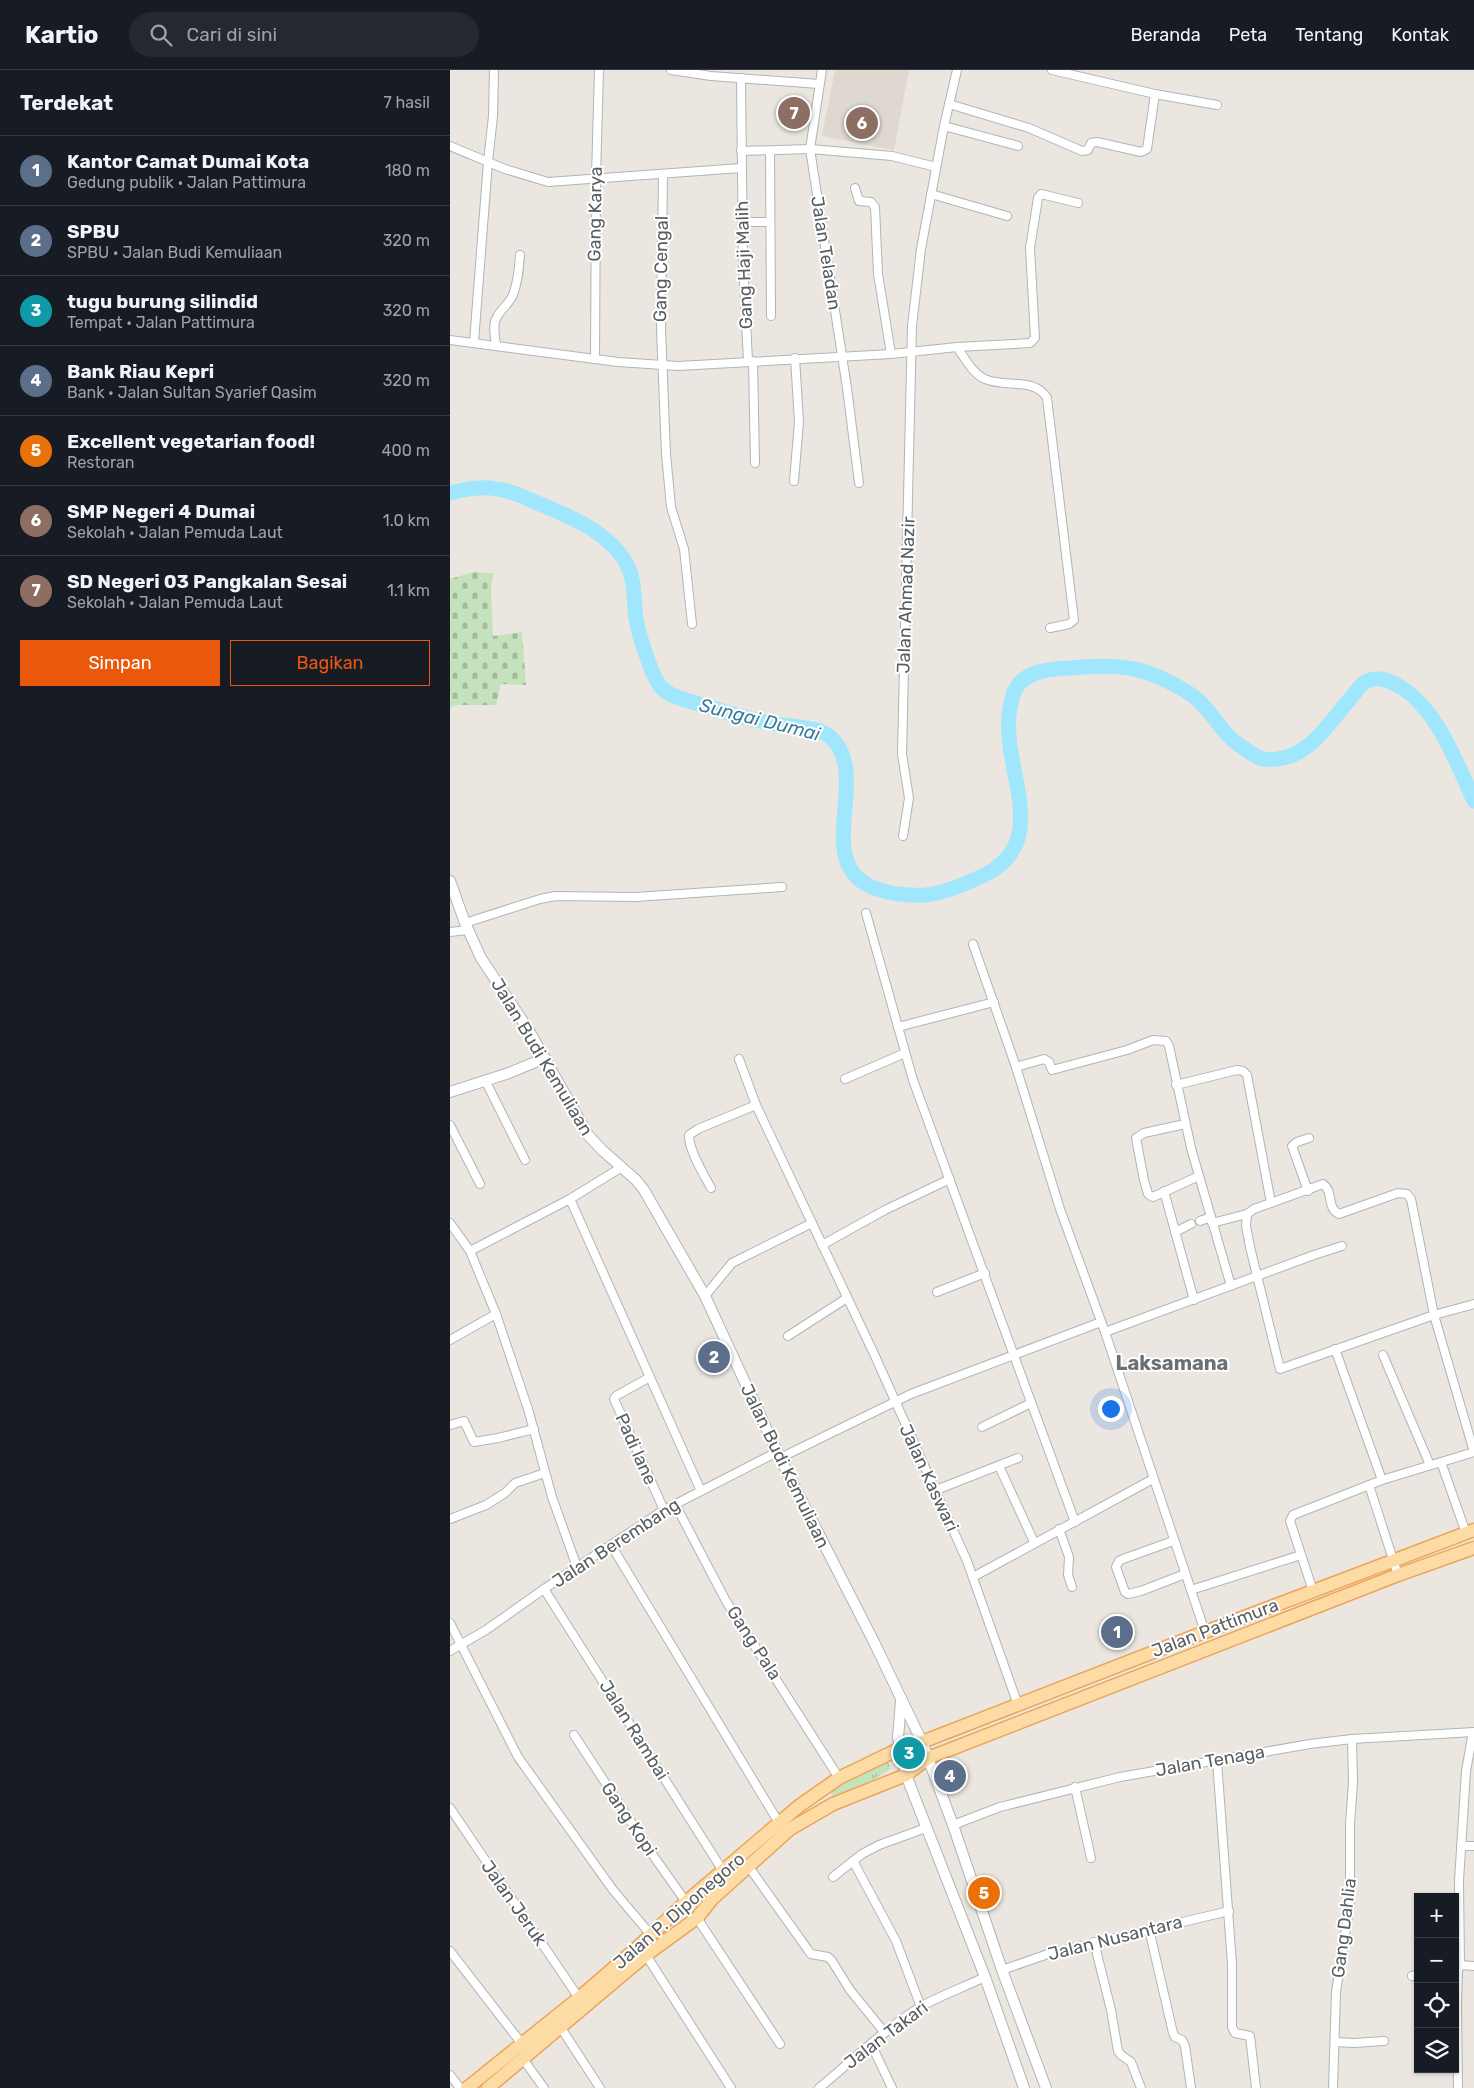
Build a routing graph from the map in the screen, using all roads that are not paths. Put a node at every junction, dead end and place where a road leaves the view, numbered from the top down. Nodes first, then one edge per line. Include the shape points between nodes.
1 (494, 70) edge
2 (599, 70) edge
3 (671, 70) edge
4 (822, 70) edge
5 (957, 70) edge
6 (1052, 70) edge
7 (746, 76) edge
8 (820, 84) junction
9 (1155, 94) junction
10 (950, 104) junction
11 (1217, 105) dead end
12 (944, 126) junction
13 (450, 146) edge
14 (1018, 146) dead end
15 (810, 149) junction
16 (741, 151) junction
17 (770, 151) junction
18 (488, 162) junction
19 (936, 167) junction
20 (741, 168) junction
21 (663, 174) junction
22 (596, 177) junction
23 (856, 188) dead end
24 (931, 194) junction
25 (1078, 203) dead end
26 (1007, 216) dead end
27 (743, 222) junction
28 (770, 222) junction
29 (520, 256) dead end
30 (771, 316) dead end
31 (450, 340) edge
32 (474, 342) junction
33 (496, 345) junction
34 (957, 347) junction
35 (911, 352) junction
36 (891, 354) junction
37 (842, 356) junction
38 (795, 358) junction
39 (595, 359) junction
40 (750, 361) junction
41 (662, 365) junction
42 (755, 463) dead end
43 (794, 481) dead end
44 (859, 483) dead end
45 (692, 624) dead end
46 (1050, 628) dead end
47 (903, 836) dead end
48 (450, 881) edge
49 (782, 887) dead end
50 (866, 913) dead end
51 (466, 926) junction
52 (450, 932) edge
53 (973, 944) dead end
54 (994, 1002) junction
55 (898, 1027) junction
56 (905, 1053) junction
57 (545, 1058) junction
58 (739, 1059) dead end
59 (1016, 1067) junction
60 (846, 1079) dead end
61 (485, 1080) junction
62 (1176, 1085) junction
63 (450, 1092) edge
64 (756, 1105) junction
65 (1185, 1124) junction
66 (450, 1125) edge
67 (1309, 1138) dead end
68 (525, 1160) dead end
69 (622, 1167) junction
70 (1199, 1176) junction
71 (950, 1179) junction
72 (480, 1184) dead end
73 (711, 1188) dead end
74 (1164, 1191) junction
75 (1308, 1191) junction
76 (570, 1199) junction
77 (1271, 1203) junction
78 (1247, 1214) junction
79 (1212, 1220) junction
80 (1200, 1221) dead end
81 (450, 1223) edge
82 (812, 1223) junction
83 (1191, 1224) dead end
84 (1175, 1232) junction
85 (822, 1245) junction
86 (1342, 1246) dead end
87 (470, 1252) junction
88 (985, 1273) junction
89 (1257, 1276) junction
90 (1231, 1286) junction
91 (937, 1292) dead end
92 (705, 1296) junction
93 (847, 1298) junction
94 (1194, 1300) junction
95 (1474, 1304) edge
96 (496, 1314) junction
97 (1434, 1315) junction
98 (1101, 1322) junction
99 (1105, 1332) junction
100 (788, 1336) dead end
101 (450, 1340) edge
102 (1335, 1349) junction
103 (1014, 1354) junction
104 (1383, 1355) dead end
105 (650, 1377) junction
106 (896, 1401) junction
107 (1031, 1403) junction
108 (450, 1425) edge
109 (982, 1427) dead end
110 (534, 1429) junction
111 (1474, 1452) edge
112 (778, 1455) junction
113 (1018, 1458) dead end
114 (1441, 1462) junction
115 (1430, 1465) junction
116 (999, 1466) junction
117 (545, 1473) junction
118 (1153, 1479) junction
119 (1382, 1480) junction
120 (1369, 1485) junction
121 (936, 1490) junction
122 (701, 1491) junction
123 (675, 1504) junction
124 (664, 1510) junction
125 (450, 1519) edge
126 (1075, 1522) junction
127 (1058, 1530) junction
128 (1470, 1532) edge
129 (1174, 1541) junction
130 (1034, 1542) junction
131 (611, 1545) junction
132 (1474, 1548) edge
133 (1302, 1555) junction
134 (1393, 1561) junction
135 (577, 1567) junction
136 (1185, 1574) junction
137 (1398, 1575) junction
138 (973, 1577) junction
139 (1072, 1587) dead end
140 (544, 1589) junction
141 (1191, 1590) junction
142 (1314, 1591) junction
143 (450, 1624) edge
144 (1205, 1632) junction
145 (460, 1644) junction
146 (450, 1651) edge
147 (901, 1697) junction
148 (1018, 1704) junction
149 (1474, 1732) edge
150 (574, 1735) dead end
151 (1352, 1739) junction
152 (922, 1742) junction
153 (899, 1749) junction
154 (928, 1758) junction
155 (1217, 1761) junction
156 (906, 1775) junction
157 (839, 1778) junction
158 (1075, 1787) junction
159 (450, 1808) edge
160 (779, 1823) junction
161 (953, 1824) junction
162 (926, 1828) junction
163 (1461, 1846) junction
164 (1474, 1846) edge
165 (1090, 1858) dead end
166 (853, 1861) junction
167 (749, 1867) junction
168 (723, 1871) junction
169 (833, 1878) dead end
170 (686, 1902) junction
171 (1229, 1911) junction
172 (697, 1918) junction
173 (1149, 1929) junction
174 (651, 1935) junction
175 (1458, 1938) edge
176 (1094, 1942) junction
177 (450, 1951) edge
178 (646, 1955) junction
179 (1474, 1966) edge
180 (1459, 1969) edge
181 (1002, 1970) junction
182 (985, 1977) junction
183 (1458, 1983) edge
184 (579, 1998) junction
185 (921, 2006) junction
186 (561, 2028) junction
187 (884, 2033) junction
188 (1384, 2041) dead end
189 (1335, 2042) junction
190 (522, 2044) junction
191 (780, 2044) dead end
192 (872, 2044) junction
193 (523, 2059) junction
194 (450, 2075) edge
195 (821, 2087) edge
196 (460, 2088) edge
197 (467, 2088) edge
198 (488, 2088) edge
199 (544, 2088) edge
200 (600, 2088) edge
201 (731, 2088) edge
202 (892, 2088) edge
203 (1024, 2088) edge
204 (1046, 2088) edge
205 (1141, 2088) edge
206 (1191, 2088) edge
207 (1256, 2088) edge
208 (1333, 2088) edge
209 (1458, 2088) edge

1 - 18 street
2 - 22 street, Gang Karya
3 - 7 street
4 - 8 street, Jalan Teladan
5 - 10 street, Jalan Ahmad Nazir
6 - 9 street
7 - 8 street
7 - 16 street, Gang Haji Malih
8 - 15 street, Jalan Teladan
9 - 10 street via 1147,147 1142,152 1094,142 1088,150 1082,151 1029,128
9 - 11 street
10 - 12 street, Jalan Ahmad Nazir
12 - 14 street
12 - 19 street, Jalan Ahmad Nazir
13 - 18 street
15 - 17 street
15 - 19 street via 892,156
15 - 37 street, Jalan Teladan
16 - 17 street
16 - 20 street, Gang Haji Malih
17 - 28 street
18 - 22 street via 541,180
18 - 32 street
19 - 24 street, Jalan Ahmad Nazir
20 - 21 street
20 - 27 street, Gang Haji Malih
21 - 22 street
21 - 41 street, Gang Cengal
22 - 39 street, Gang Karya
23 - 36 street via 859,200 871,202 875,207 878,274
24 - 26 street
24 - 35 street, Jalan Ahmad Nazir via 916,282
25 - 34 street via 1041,194 1038,198 1030,248 1033,341
27 - 28 street
27 - 40 street, Gang Haji Malih
28 - 30 street
29 - 33 street via 514,294 496,318
31 - 32 street
32 - 33 street
33 - 39 street
34 - 35 street
34 - 46 street via 983,378 1034,387 1047,398 1074,620
35 - 36 street
35 - 47 street, Jalan Ahmad Nazir via 902,754 909,798
36 - 37 street
37 - 38 street
37 - 44 street, Jalan Teladan
38 - 40 street
38 - 43 street via 799,422
39 - 41 street
40 - 41 street
40 - 42 street, Gang Haji Malih
41 - 45 street, Gang Cengal via 671,506 684,549
48 - 51 street, Jalan Budi Kemuliaan
49 - 51 street via 636,897 555,896
50 - 55 street
51 - 52 street
51 - 57 street, Jalan Budi Kemuliaan via 481,958
53 - 54 street
54 - 55 street
54 - 59 street
55 - 56 street
56 - 60 street
56 - 71 street
57 - 61 street
57 - 69 street, Jalan Budi Kemuliaan via 588,1135
58 - 64 street, Jalan Kaswari
59 - 62 street via 1044,1059 1052,1070 1061,1069 1163,1039 1169,1046
59 - 98 street via 1060,1209
61 - 63 street
61 - 68 street
62 - 65 street
62 - 77 street via 1237,1070 1247,1075
64 - 73 street via 689,1135
64 - 82 street, Jalan Kaswari
65 - 70 street
65 - 74 street via 1144,1134 1135,1140 1150,1197
66 - 72 street
67 - 75 street via 1292,1146
69 - 76 street
69 - 92 street, Jalan Budi Kemuliaan via 650,1199
70 - 74 street
70 - 79 street
71 - 85 street via 884,1210
71 - 88 street
74 - 84 street
75 - 77 street
75 - 97 street via 1323,1184 1326,1186 1332,1208 1339,1214 1398,1193 1407,1194
76 - 87 street
76 - 105 street
77 - 78 street
78 - 79 street
78 - 89 street via 1248,1240
79 - 80 street
79 - 90 street
81 - 87 street
82 - 85 street, Jalan Kaswari
82 - 92 street via 732,1263
83 - 84 street
84 - 94 street
85 - 93 street, Jalan Kaswari
86 - 89 street
87 - 96 street
88 - 91 street
88 - 103 street
89 - 90 street
89 - 102 street via 1280,1368
90 - 94 street
92 - 112 street, Jalan Budi Kemuliaan
93 - 100 street
93 - 106 street, Jalan Kaswari
94 - 99 street
95 - 97 street
96 - 101 street
96 - 110 street
97 - 102 street
97 - 111 street
98 - 99 street
98 - 103 street, Jalan Berembang
99 - 118 street
102 - 119 street
103 - 106 street, Jalan Berembang
103 - 107 street
104 - 115 street
105 - 122 street
105 - 124 street, Padi lane via 614,1400
106 - 112 street, Jalan Berembang
106 - 121 street, Jalan Kaswari
107 - 109 street
107 - 126 street
108 - 110 street via 464,1421 474,1442
110 - 117 street
111 - 114 street
112 - 122 street, Jalan Berembang
112 - 147 street, Jalan Budi Kemuliaan
113 - 116 street
114 - 115 street
114 - 128 street
115 - 119 street
116 - 121 street
116 - 130 street
117 - 125 street via 515,1483 486,1505
117 - 135 street
118 - 126 street
118 - 129 street
119 - 120 street
120 - 133 street via 1292,1516 1290,1521
120 - 134 street
121 - 138 street, Jalan Kaswari
122 - 123 street, Jalan Berembang
123 - 124 street, Jalan Berembang
123 - 157 street, Gang Pala via 726,1601
124 - 131 street, Jalan Berembang
126 - 127 street
127 - 130 street
127 - 139 street via 1068,1557
128 - 134 main road, Jalan Pattimura
129 - 136 street
129 - 136 street via 1118,1561 1116,1567 1128,1594
130 - 138 street
131 - 135 street, Jalan Berembang
131 - 160 street
132 - 137 main road, Jalan Pattimura
133 - 141 street
133 - 142 street
134 - 137 street
134 - 142 main road, Jalan Pattimura
135 - 140 street, Jalan Berembang
136 - 141 street
137 - 154 main road, Jalan Pattimura
138 - 148 street, Jalan Kaswari
140 - 145 street, Jalan Berembang via 486,1630
140 - 168 street, Jalan Rambai
141 - 144 street
142 - 144 main road, Jalan Pattimura
143 - 145 street
144 - 148 main road, Jalan Pattimura
145 - 146 street, Jalan Berembang
145 - 174 street via 518,1757 613,1890
147 - 152 street, Jalan Budi Kemuliaan
147 - 153 street
148 - 152 main road, Jalan Pattimura
149 - 151 street, Jalan Tenaga
149 - 163 street via 1466,1772
150 - 170 street, Gang Kopi
151 - 155 street, Jalan Tenaga
151 - 189 street, Gang Dahlia via 1350,1903 1336,1992
152 - 153 main road, Jalan Pattimura
152 - 154 street, Jalan Budi Kemuliaan
153 - 156 street
153 - 157 main road, Jalan P. Diponegoro
154 - 156 main road, Jalan Pattimura
154 - 161 street, Jalan Budi Kemuliaan
155 - 158 street, Jalan Tenaga
155 - 171 street
156 - 162 street
156 - 167 main road, Jalan Pattimura via 861,1791 800,1822
157 - 160 main road, Jalan P. Diponegoro
158 - 161 street, Jalan Tenaga via 1000,1807
158 - 165 street
159 - 184 street, Jalan Jeruk
160 - 168 main road, Jalan P. Diponegoro
161 - 181 street, Jalan Budi Kemuliaan
162 - 166 street via 879,1845
162 - 182 street
163 - 164 street
163 - 175 street
166 - 169 street
166 - 185 street via 896,1941
167 - 172 main road, Jalan Pattimura via 712,1899
167 - 187 street via 811,1954 828,1957 832,1961
168 - 170 main road, Jalan P. Diponegoro
170 - 174 main road, Jalan P. Diponegoro
171 - 173 street, Jalan Nusantara
171 - 207 street via 1232,2027 1234,2033 1250,2036
172 - 178 main road, Jalan Pattimura
172 - 191 street
173 - 176 street, Jalan Nusantara
173 - 206 street via 1173,2033 1184,2046
174 - 184 main road, Jalan P. Diponegoro
176 - 181 street, Jalan Nusantara
176 - 205 street via 1118,2051 1131,2062
177 - 190 street
178 - 186 main road, Jalan Pattimura
178 - 201 street
179 - 180 street
181 - 204 street, Jalan Budi Kemuliaan
182 - 185 street, Jalan Takari
182 - 203 street
183 - 209 street
184 - 190 main road, Jalan P. Diponegoro
185 - 187 street, Jalan Takari
186 - 193 main road, Jalan Pattimura
186 - 200 street
187 - 192 street, Jalan Takari
188 - 189 street
189 - 208 street, Gang Dahlia
190 - 197 main road, Jalan P. Diponegoro
192 - 195 street, Jalan Takari
192 - 202 street
193 - 198 main road, Jalan Pattimura
193 - 199 street
194 - 196 street

